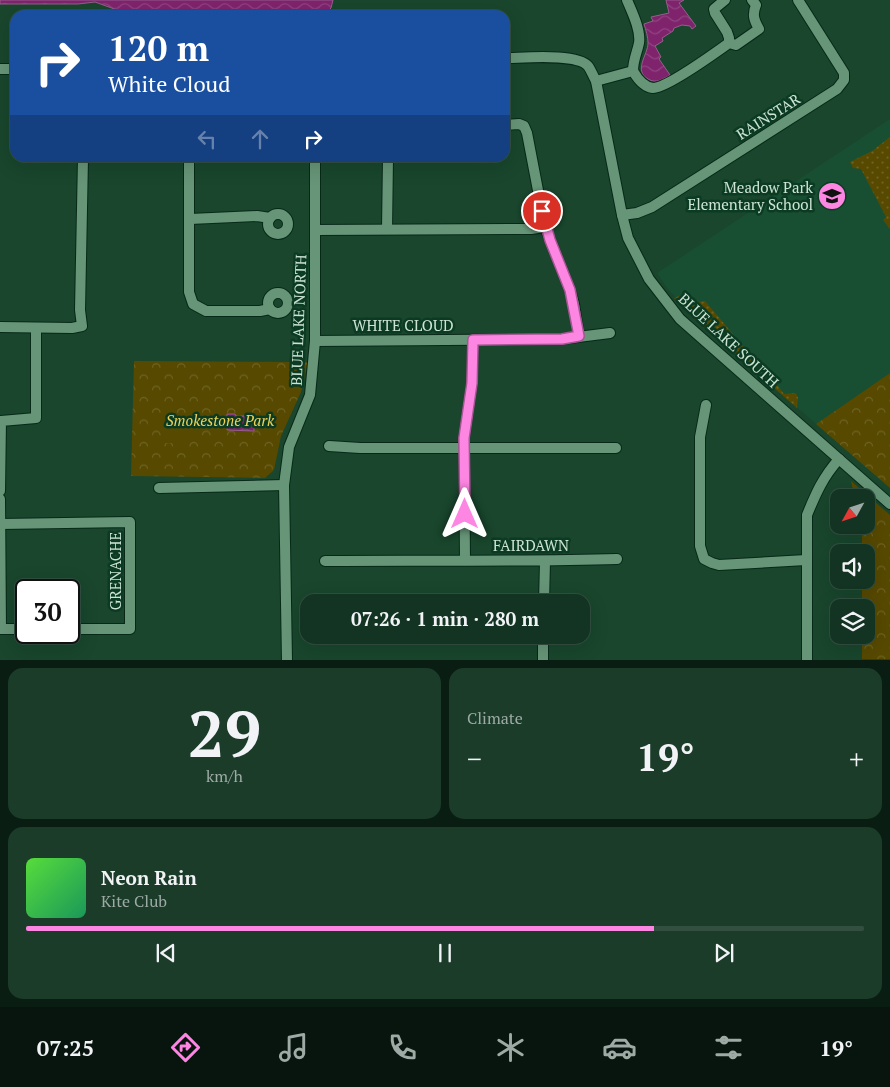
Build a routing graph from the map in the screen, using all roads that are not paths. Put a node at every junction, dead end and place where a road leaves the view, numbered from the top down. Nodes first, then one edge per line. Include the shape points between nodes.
1 (627, 0) edge
2 (725, 0) edge
3 (752, 0) edge
4 (798, 0) edge
5 (729, 43) junction
6 (510, 58) edge
7 (633, 71) junction
8 (596, 81) junction
9 (510, 125) edge
10 (83, 162) edge
11 (189, 162) edge
12 (315, 162) edge
13 (388, 162) edge
14 (622, 215) junction
15 (270, 218) dead end
16 (190, 219) junction
17 (545, 227) junction
18 (387, 229) junction
19 (315, 230) junction
20 (270, 308) dead end
21 (0, 327) edge
22 (36, 328) junction
23 (610, 332) dead end
24 (579, 336) junction
25 (473, 340) junction
26 (315, 341) junction
27 (706, 405) dead end
28 (329, 446) dead end
29 (616, 448) dead end
30 (464, 449) junction
31 (838, 459) junction
32 (284, 485) junction
33 (159, 488) dead end
34 (0, 491) edge
35 (0, 499) edge
36 (890, 504) edge
37 (1, 524) edge
38 (617, 559) dead end
39 (465, 560) junction
40 (806, 560) junction
41 (325, 561) dead end
42 (545, 562) junction
43 (544, 594) edge
44 (0, 629) edge
45 (15, 629) edge
46 (80, 629) edge
47 (543, 644) edge
48 (287, 660) edge
49 (543, 660) edge
50 (807, 660) edge

1 - 7 street via 639,41
2 - 5 street via 714,9
3 - 5 street via 756,5 754,21 759,29 736,45
4 - 14 street, RAINSTAR via 844,73 838,89 652,207
5 - 7 street via 655,88 644,85
6 - 8 street, BLUE LAKE SOUTH via 561,57 582,62
7 - 8 street
8 - 14 street, BLUE LAKE SOUTH
9 - 17 street via 524,126 529,139
10 - 22 street via 82,326
11 - 16 street
12 - 19 street, BLUE LAKE NORTH
13 - 18 street
14 - 31 street, BLUE LAKE SOUTH via 638,260 680,319
15 - 16 street
16 - 20 street via 188,292 193,304 206,311 260,311
17 - 18 street
17 - 24 street via 570,290
18 - 19 street
19 - 26 street, BLUE LAKE NORTH
21 - 22 street
22 - 34 street via 36,418 1,421
23 - 24 street, WHITE CLOUD
24 - 25 street, WHITE CLOUD
25 - 26 street, WHITE CLOUD
25 - 30 street via 472,383
26 - 32 street, BLUE LAKE NORTH via 310,394 289,447
27 - 40 street via 700,437 700,546 704,559 719,564
28 - 30 street
29 - 30 street
30 - 39 street
31 - 36 street, BLUE LAKE SOUTH
31 - 40 street via 825,475 807,515
32 - 33 street
32 - 48 street, BLUE LAKE NORTH
35 - 37 street
37 - 44 street
37 - 46 street, GRENACHE via 130,522 130,629
38 - 42 street, FAIRDAWN
39 - 41 street, FAIRDAWN
39 - 42 street, FAIRDAWN
40 - 50 street
42 - 43 street
44 - 45 street
47 - 49 street

